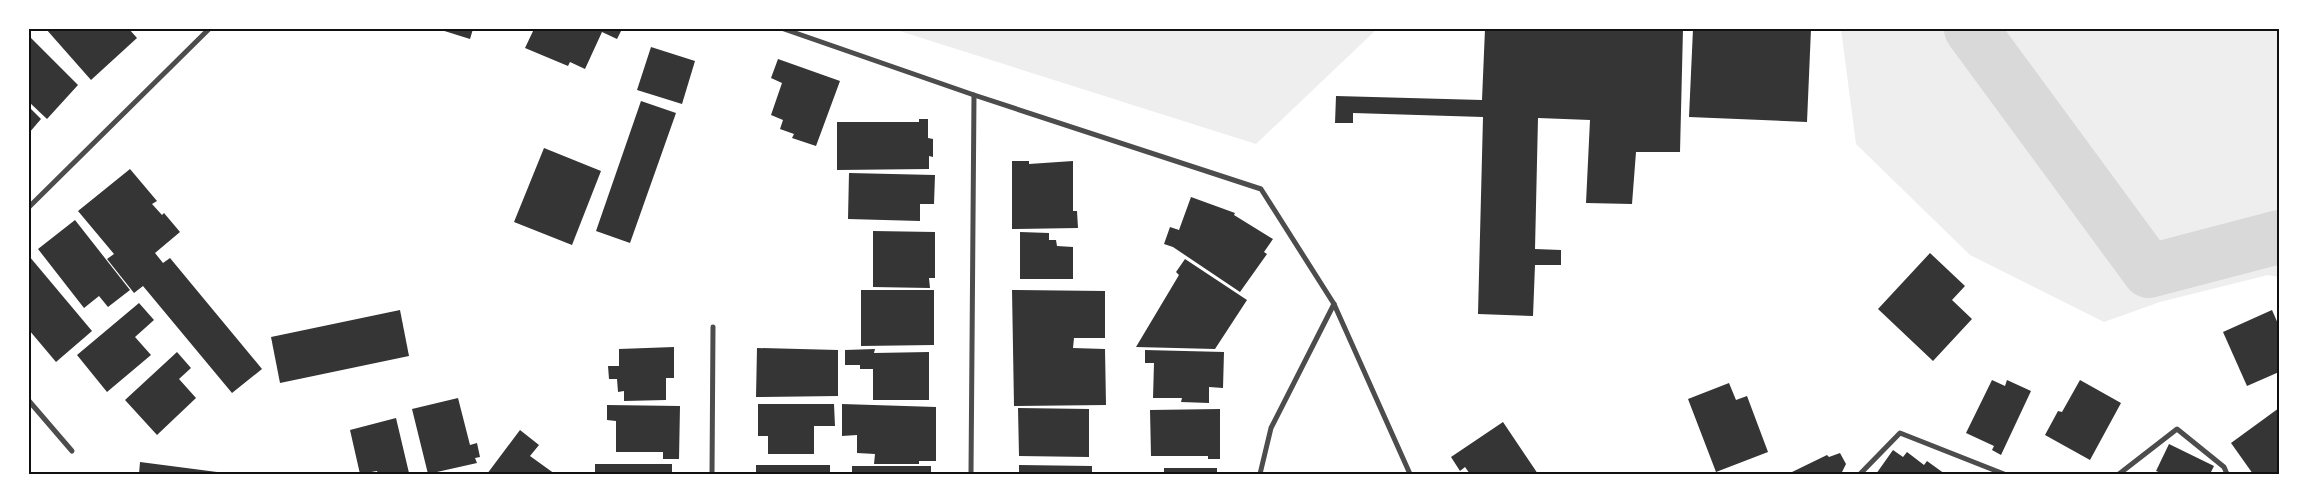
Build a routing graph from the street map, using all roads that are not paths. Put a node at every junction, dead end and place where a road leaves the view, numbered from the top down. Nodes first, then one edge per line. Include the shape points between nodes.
1 (209, 29) edge
2 (784, 29) edge
3 (974, 95) junction
4 (29, 207) edge
5 (1334, 304) junction
6 (713, 327) dead end
7 (29, 401) edge
8 (72, 451) dead end
9 (712, 474) edge
10 (971, 474) edge
11 (1260, 474) edge
12 (1410, 474) edge
13 (1860, 474) edge
14 (2004, 474) edge
15 (2119, 474) edge
16 (2227, 474) edge

1 - 4 street
2 - 3 street
3 - 5 street via 1261,189
3 - 10 street
5 - 11 street via 1270,428
5 - 12 street
6 - 9 street
7 - 8 street
13 - 14 street via 1900,433
15 - 16 street via 2178,429 2224,467

